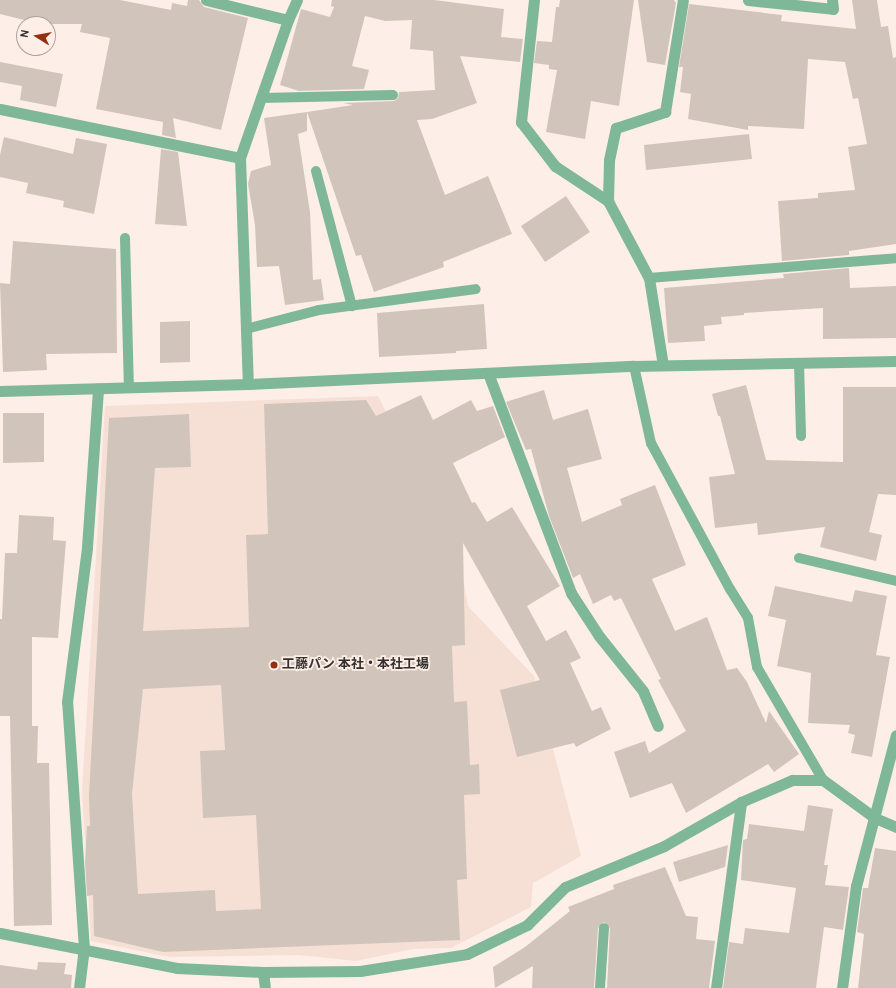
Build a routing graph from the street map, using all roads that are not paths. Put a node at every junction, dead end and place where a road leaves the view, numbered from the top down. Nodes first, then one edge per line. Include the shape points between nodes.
1 (206, 0) edge
2 (297, 0) edge
3 (534, 0) edge
4 (683, 0) edge
5 (748, 0) edge
6 (832, 0) edge
7 (288, 20) junction
8 (393, 95) dead end
9 (261, 98) junction
10 (0, 109) edge
11 (240, 158) junction
12 (316, 171) dead end
13 (608, 202) junction
14 (125, 238) dead end
15 (896, 258) edge
16 (649, 278) junction
17 (476, 289) dead end
18 (352, 306) junction
19 (246, 329) junction
20 (896, 361) edge
21 (799, 363) junction
22 (634, 366) junction
23 (663, 366) junction
24 (488, 373) junction
25 (248, 384) junction
26 (129, 387) junction
27 (98, 388) junction
28 (0, 391) edge
29 (801, 436) dead end
30 (799, 558) dead end
31 (896, 581) edge
32 (658, 726) dead end
33 (896, 736) edge
34 (823, 780) junction
35 (741, 802) junction
36 (875, 818) junction
37 (896, 827) edge
38 (604, 928) dead end
39 (0, 933) edge
40 (84, 949) junction
41 (263, 972) junction
42 (79, 988) edge
43 (266, 988) edge
44 (600, 988) edge
45 (716, 988) edge
46 (842, 988) edge

1 - 7 street
2 - 7 street
3 - 13 street via 521,122 555,166
4 - 13 street via 666,112 616,128 609,160
5 - 6 street via 833,9
7 - 9 street
8 - 9 lane
9 - 11 street
10 - 11 street
11 - 19 street
12 - 18 lane
13 - 16 street
14 - 26 lane
15 - 16 lane
16 - 23 street
17 - 18 lane
18 - 19 lane via 319,310
19 - 25 street
20 - 21 street
21 - 23 street
21 - 29 lane
22 - 23 street
22 - 24 street
22 - 34 lane via 651,443 748,618 757,667
24 - 25 street
24 - 32 street via 571,593 599,636 643,692
25 - 26 street
26 - 27 street
27 - 28 street
27 - 40 street via 87,548 67,702
30 - 31 lane
33 - 36 street
34 - 35 street via 792,780
34 - 36 street
35 - 41 street via 664,846 565,887 527,925 467,954 360,971
35 - 45 street
36 - 37 street
36 - 46 street via 856,886
38 - 44 lane
39 - 40 street
40 - 41 street via 178,968
40 - 42 street
41 - 43 street

